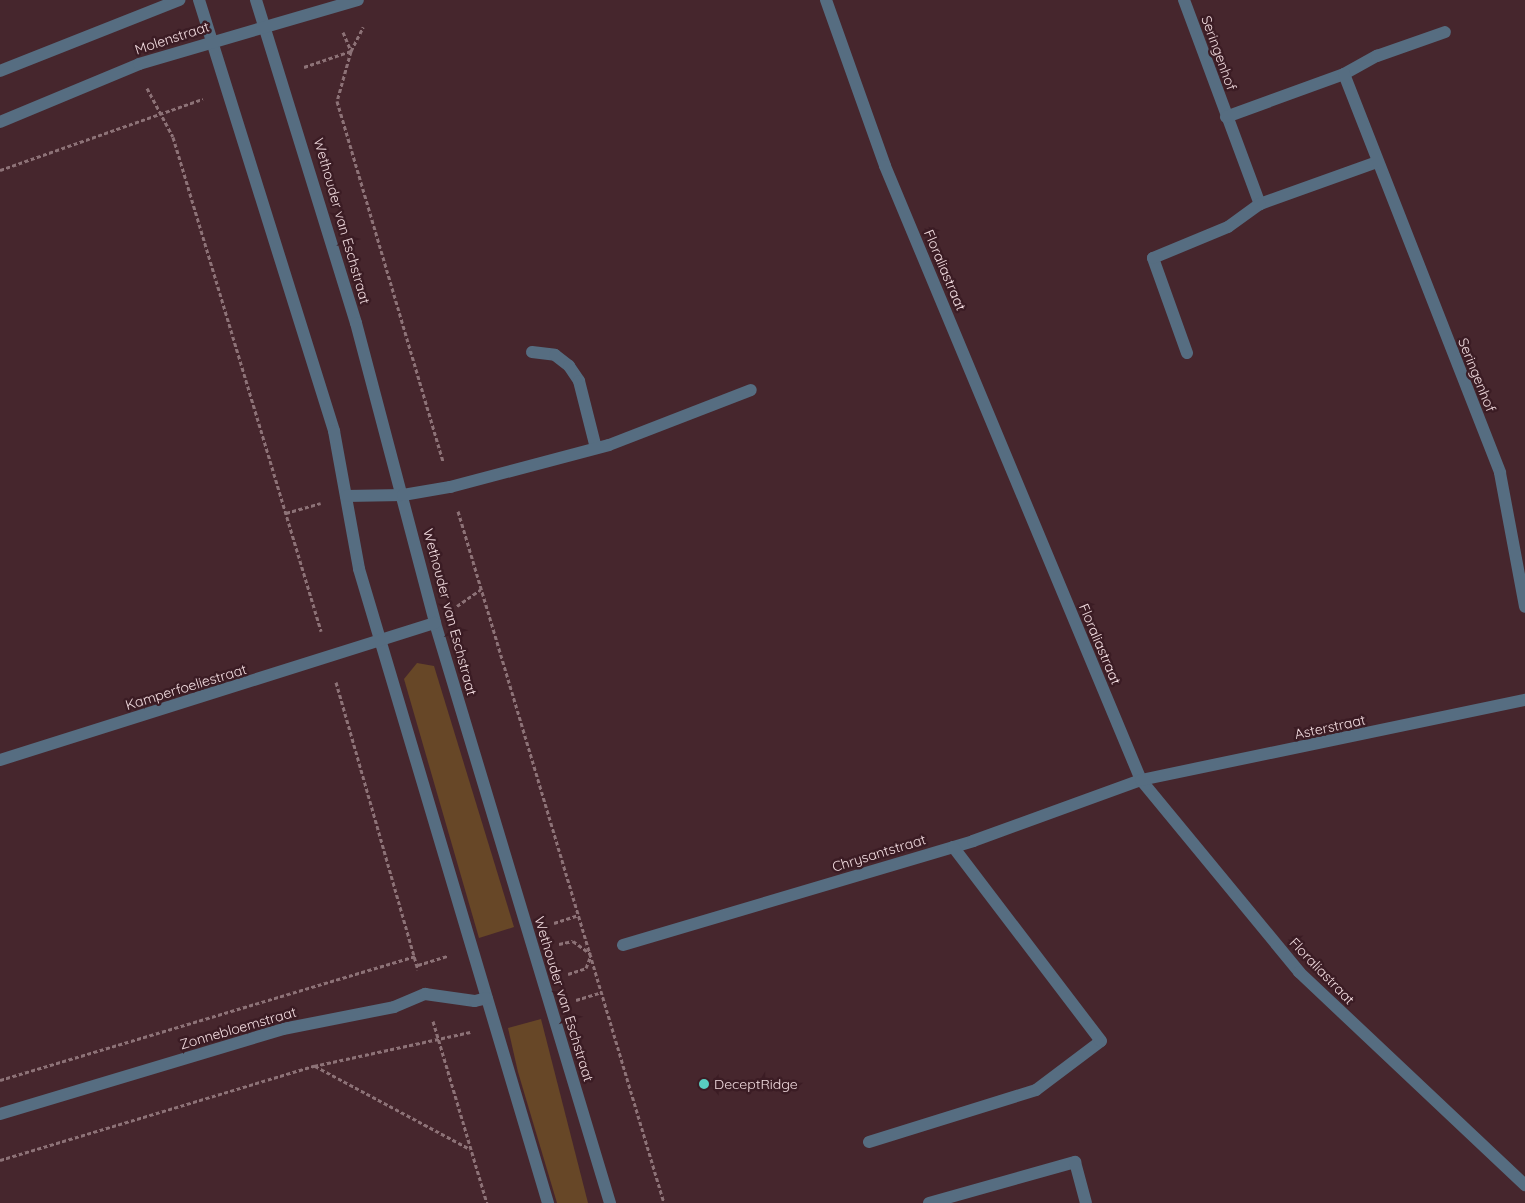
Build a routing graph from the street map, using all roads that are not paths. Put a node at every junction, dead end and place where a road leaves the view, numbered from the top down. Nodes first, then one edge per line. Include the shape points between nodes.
1 (179, 0) edge
2 (199, 0) edge
3 (256, 0) edge
4 (358, 0) edge
5 (826, 0) edge
6 (1184, 0) edge
7 (265, 27) junction
8 (1444, 32) dead end
9 (213, 41) junction
10 (0, 71) edge
11 (1344, 74) junction
12 (1226, 117) junction
13 (0, 122) edge
14 (1376, 162) junction
15 (1260, 204) junction
16 (532, 352) dead end
17 (1187, 353) dead end
18 (752, 390) dead end
19 (596, 448) junction
20 (403, 495) junction
21 (346, 496) junction
22 (1525, 607) edge
23 (435, 623) junction
24 (380, 642) junction
25 (1525, 700) edge
26 (0, 760) edge
27 (1141, 780) junction
28 (953, 847) junction
29 (623, 945) dead end
30 (487, 998) junction
31 (0, 1114) edge
32 (869, 1142) dead end
33 (1525, 1185) edge
34 (548, 1203) edge
35 (610, 1203) edge
36 (929, 1203) edge
37 (1086, 1203) edge

1 - 10 street
2 - 9 street
3 - 7 street, Wethouder van Eschstraat
4 - 7 street, Molenstraat
5 - 27 street, Floraliastraat via 885,166
6 - 12 street, Seringenhof
7 - 9 street, Molenstraat
7 - 20 street, Wethouder van Eschstraat via 296,119
8 - 11 street via 1377,56
9 - 13 street, Molenstraat via 139,64
9 - 21 street via 334,431
11 - 12 street
11 - 14 street, Seringenhof
12 - 15 street, Seringenhof
14 - 15 street
14 - 22 street, Seringenhof via 1500,473
15 - 17 street via 1228,227 1152,258
16 - 19 street via 555,354 579,381
18 - 19 street
19 - 20 street via 450,487
20 - 21 street
20 - 23 street, Wethouder van Eschstraat
21 - 24 street via 359,569
23 - 24 street, Kamperfoeliestraat
23 - 35 street, Wethouder van Eschstraat
24 - 26 street, Kamperfoeliestraat
24 - 30 street
25 - 27 street, Asterstraat
27 - 28 street, Chrysantstraat
27 - 33 street, Floraliastraat via 1299,972
28 - 29 street, Chrysantstraat
28 - 32 street via 1101,1041 1036,1090
30 - 31 street, Zonnebloemstraat via 474,1001 425,994 394,1007 283,1029
30 - 34 street
36 - 37 street via 1075,1162

